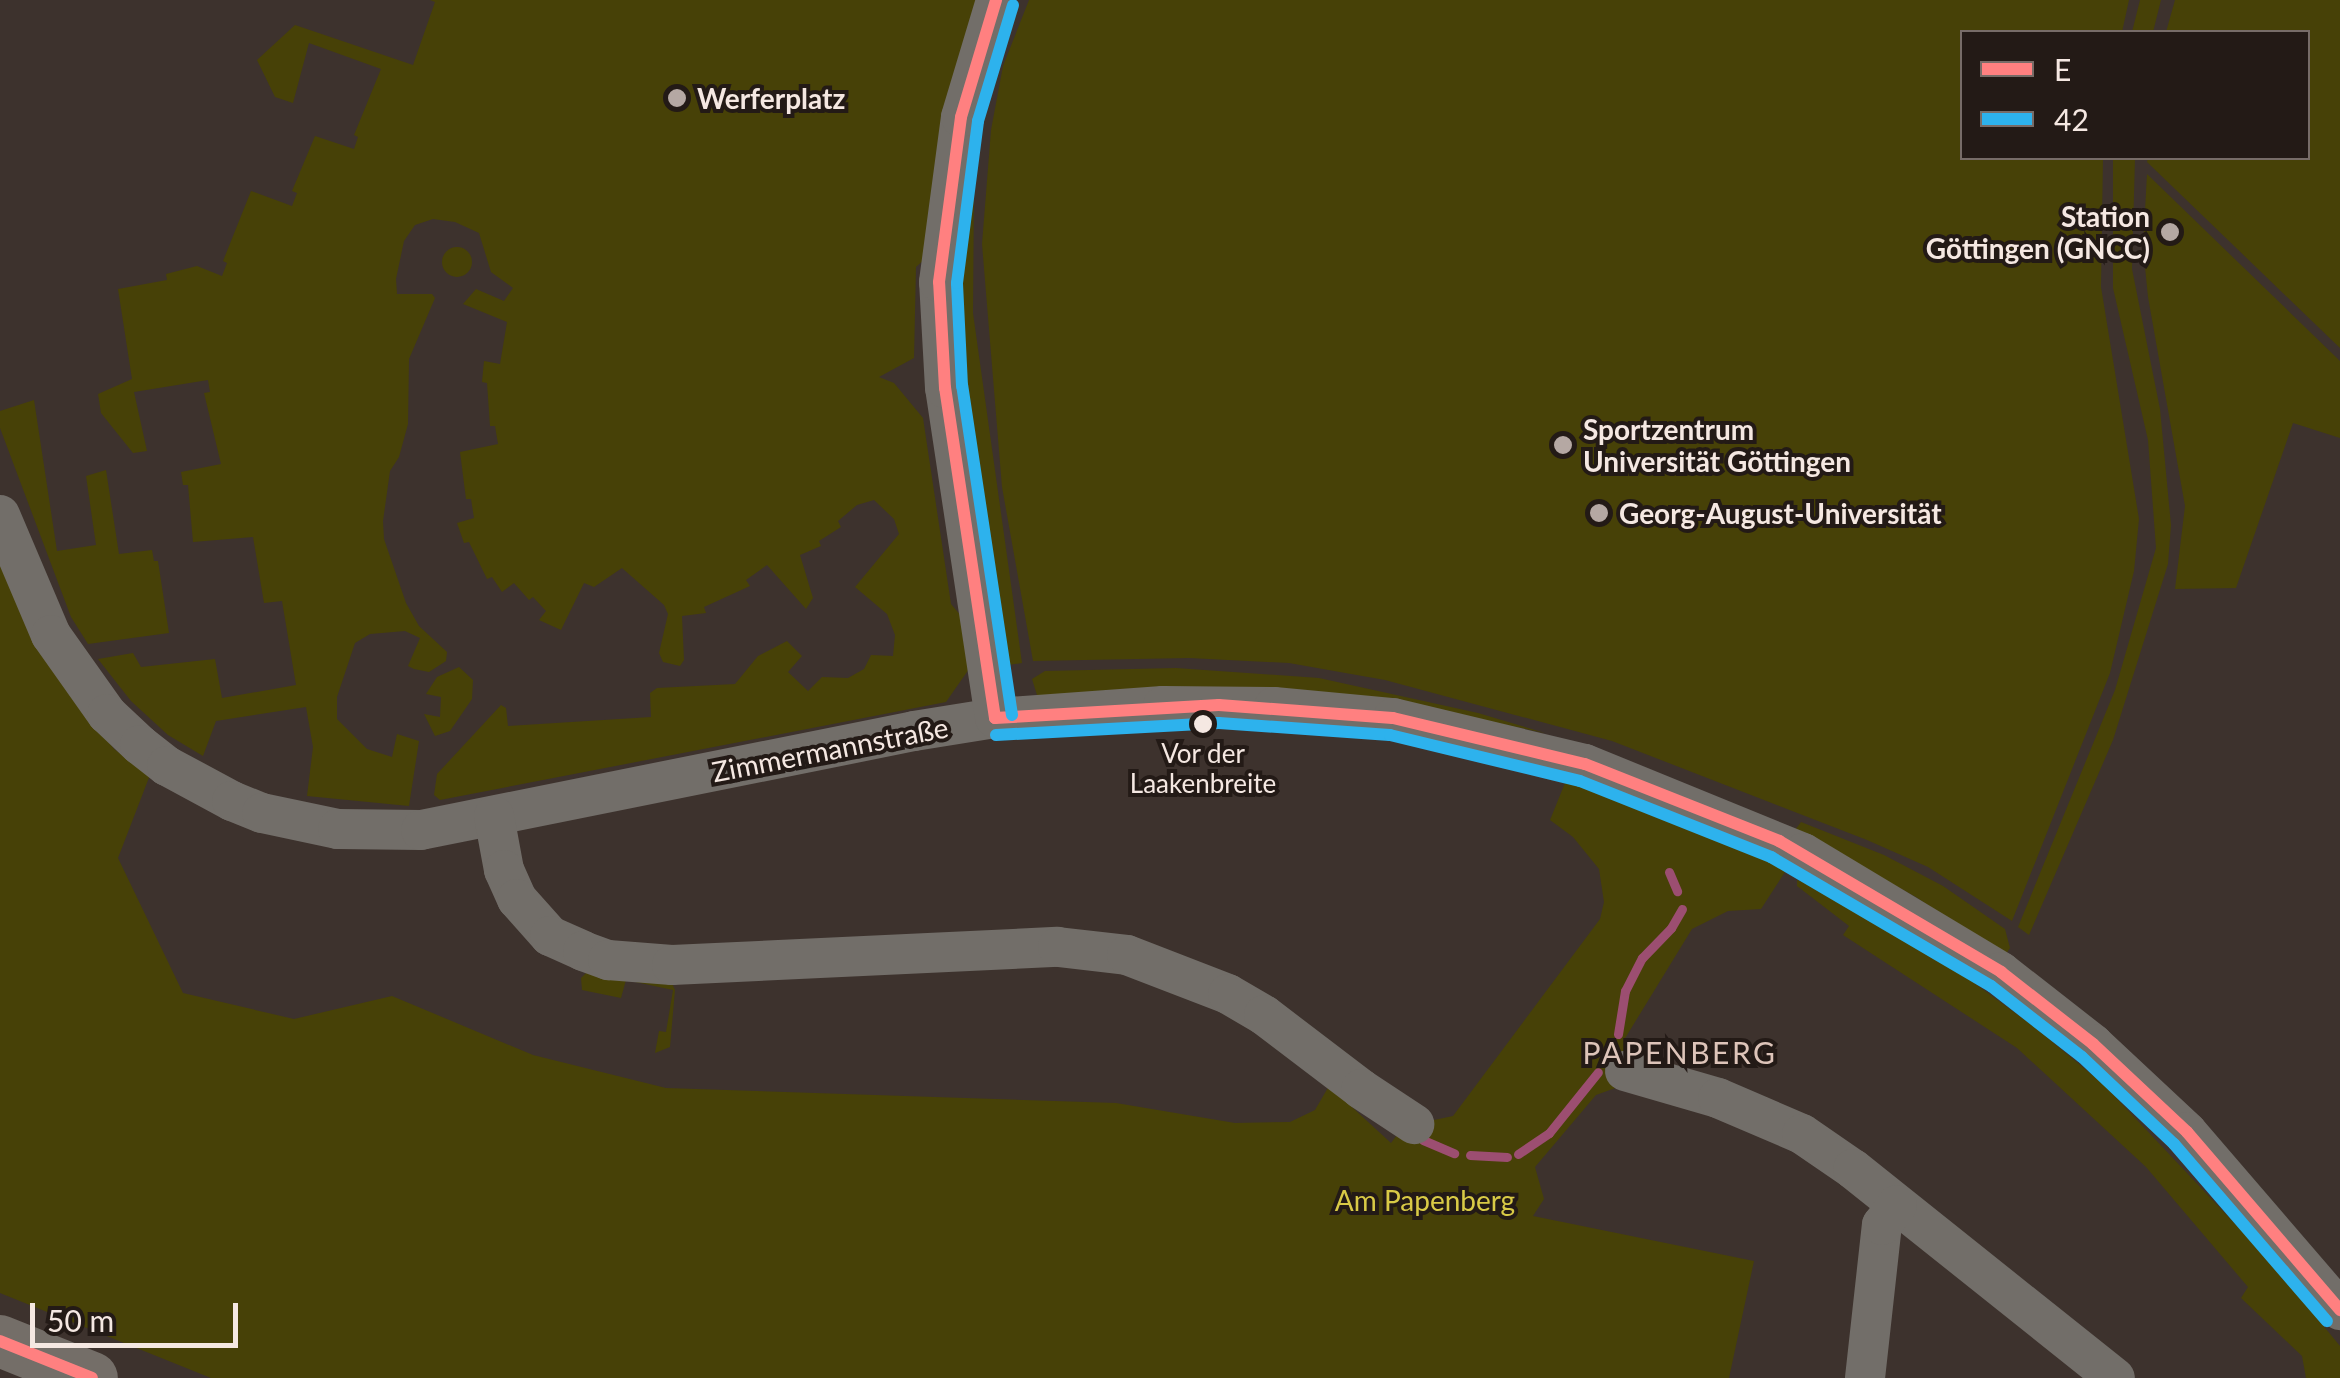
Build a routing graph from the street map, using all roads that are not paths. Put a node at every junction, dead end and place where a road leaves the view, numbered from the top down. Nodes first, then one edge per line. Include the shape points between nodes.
1 (996, 0) edge
2 (0, 516) edge
3 (995, 718) junction
4 (494, 816) junction
5 (1624, 1071) dead end
6 (1414, 1124) dead end
7 (1897, 1205) junction
8 (2340, 1310) edge
9 (0, 1340) edge
10 (92, 1378) edge
11 (1865, 1378) edge
12 (2116, 1378) edge

1 - 3 street via 962,117 940,282 945,388
2 - 4 street, Zimmermannstraße via 50,635 107,714 167,766 262,813 338,829 402,832
3 - 4 street, Zimmermannstraße
3 - 8 street, Zimmermannstraße via 1219,705 1393,718 1585,764 1779,842 2001,972 2093,1044 2187,1132
4 - 6 street via 517,899 550,936 583,952 672,965 1058,947 1127,955 1264,1014
5 - 7 street via 1718,1098 1802,1134
7 - 11 street via 1882,1226
7 - 12 street
9 - 10 main road

